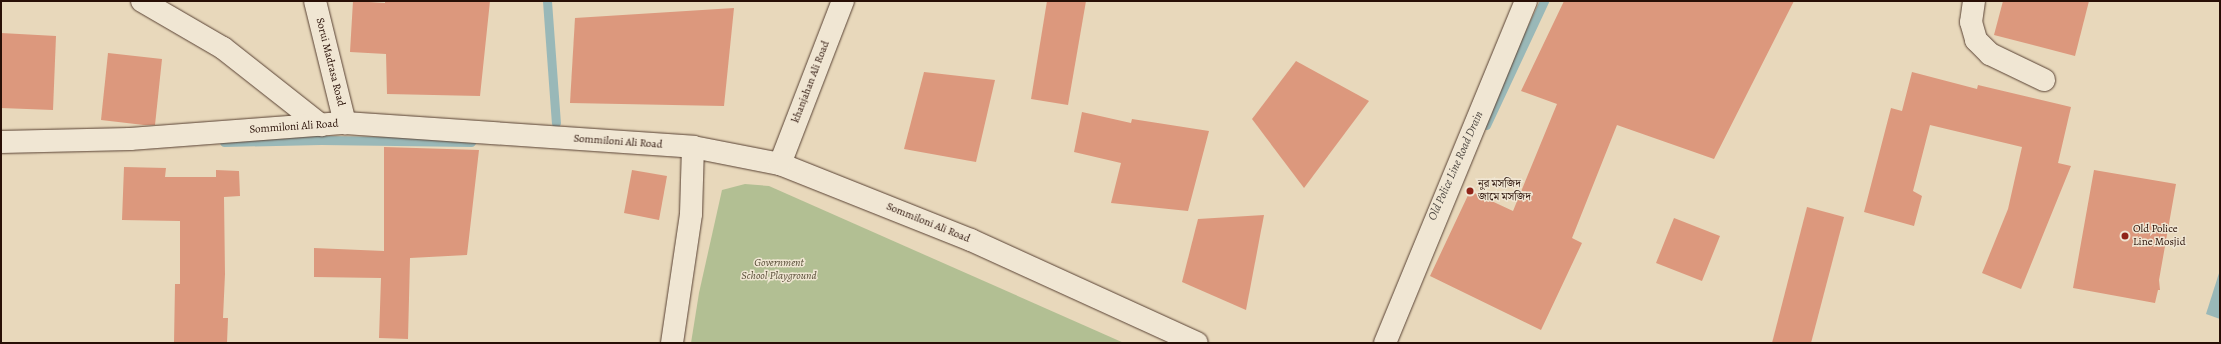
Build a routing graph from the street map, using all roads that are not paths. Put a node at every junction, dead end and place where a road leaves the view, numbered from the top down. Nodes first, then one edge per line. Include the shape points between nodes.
1 (142, 1) edge
2 (315, 1) edge
3 (843, 1) edge
4 (1526, 1) edge
5 (1974, 1) edge
6 (2044, 80) dead end
7 (345, 123) junction
8 (321, 125) junction
9 (1, 142) edge
10 (693, 147) junction
11 (780, 164) junction
12 (672, 343) edge
13 (1197, 343) edge
14 (1384, 343) edge

1 - 8 street via 222,48
2 - 7 street, Sorui Madrasa Road
3 - 11 street, khanjahan Ali Road
4 - 14 street
5 - 6 street via 1971,22 1976,40 1990,54
7 - 8 street, Sommiloni Ali Road
7 - 10 street, Sommiloni Ali Road
8 - 9 street, Sommiloni Ali Road via 130,139
10 - 11 street, Sommiloni Ali Road
10 - 12 street via 691,214 675,308
11 - 13 street, Sommiloni Ali Road via 971,240

